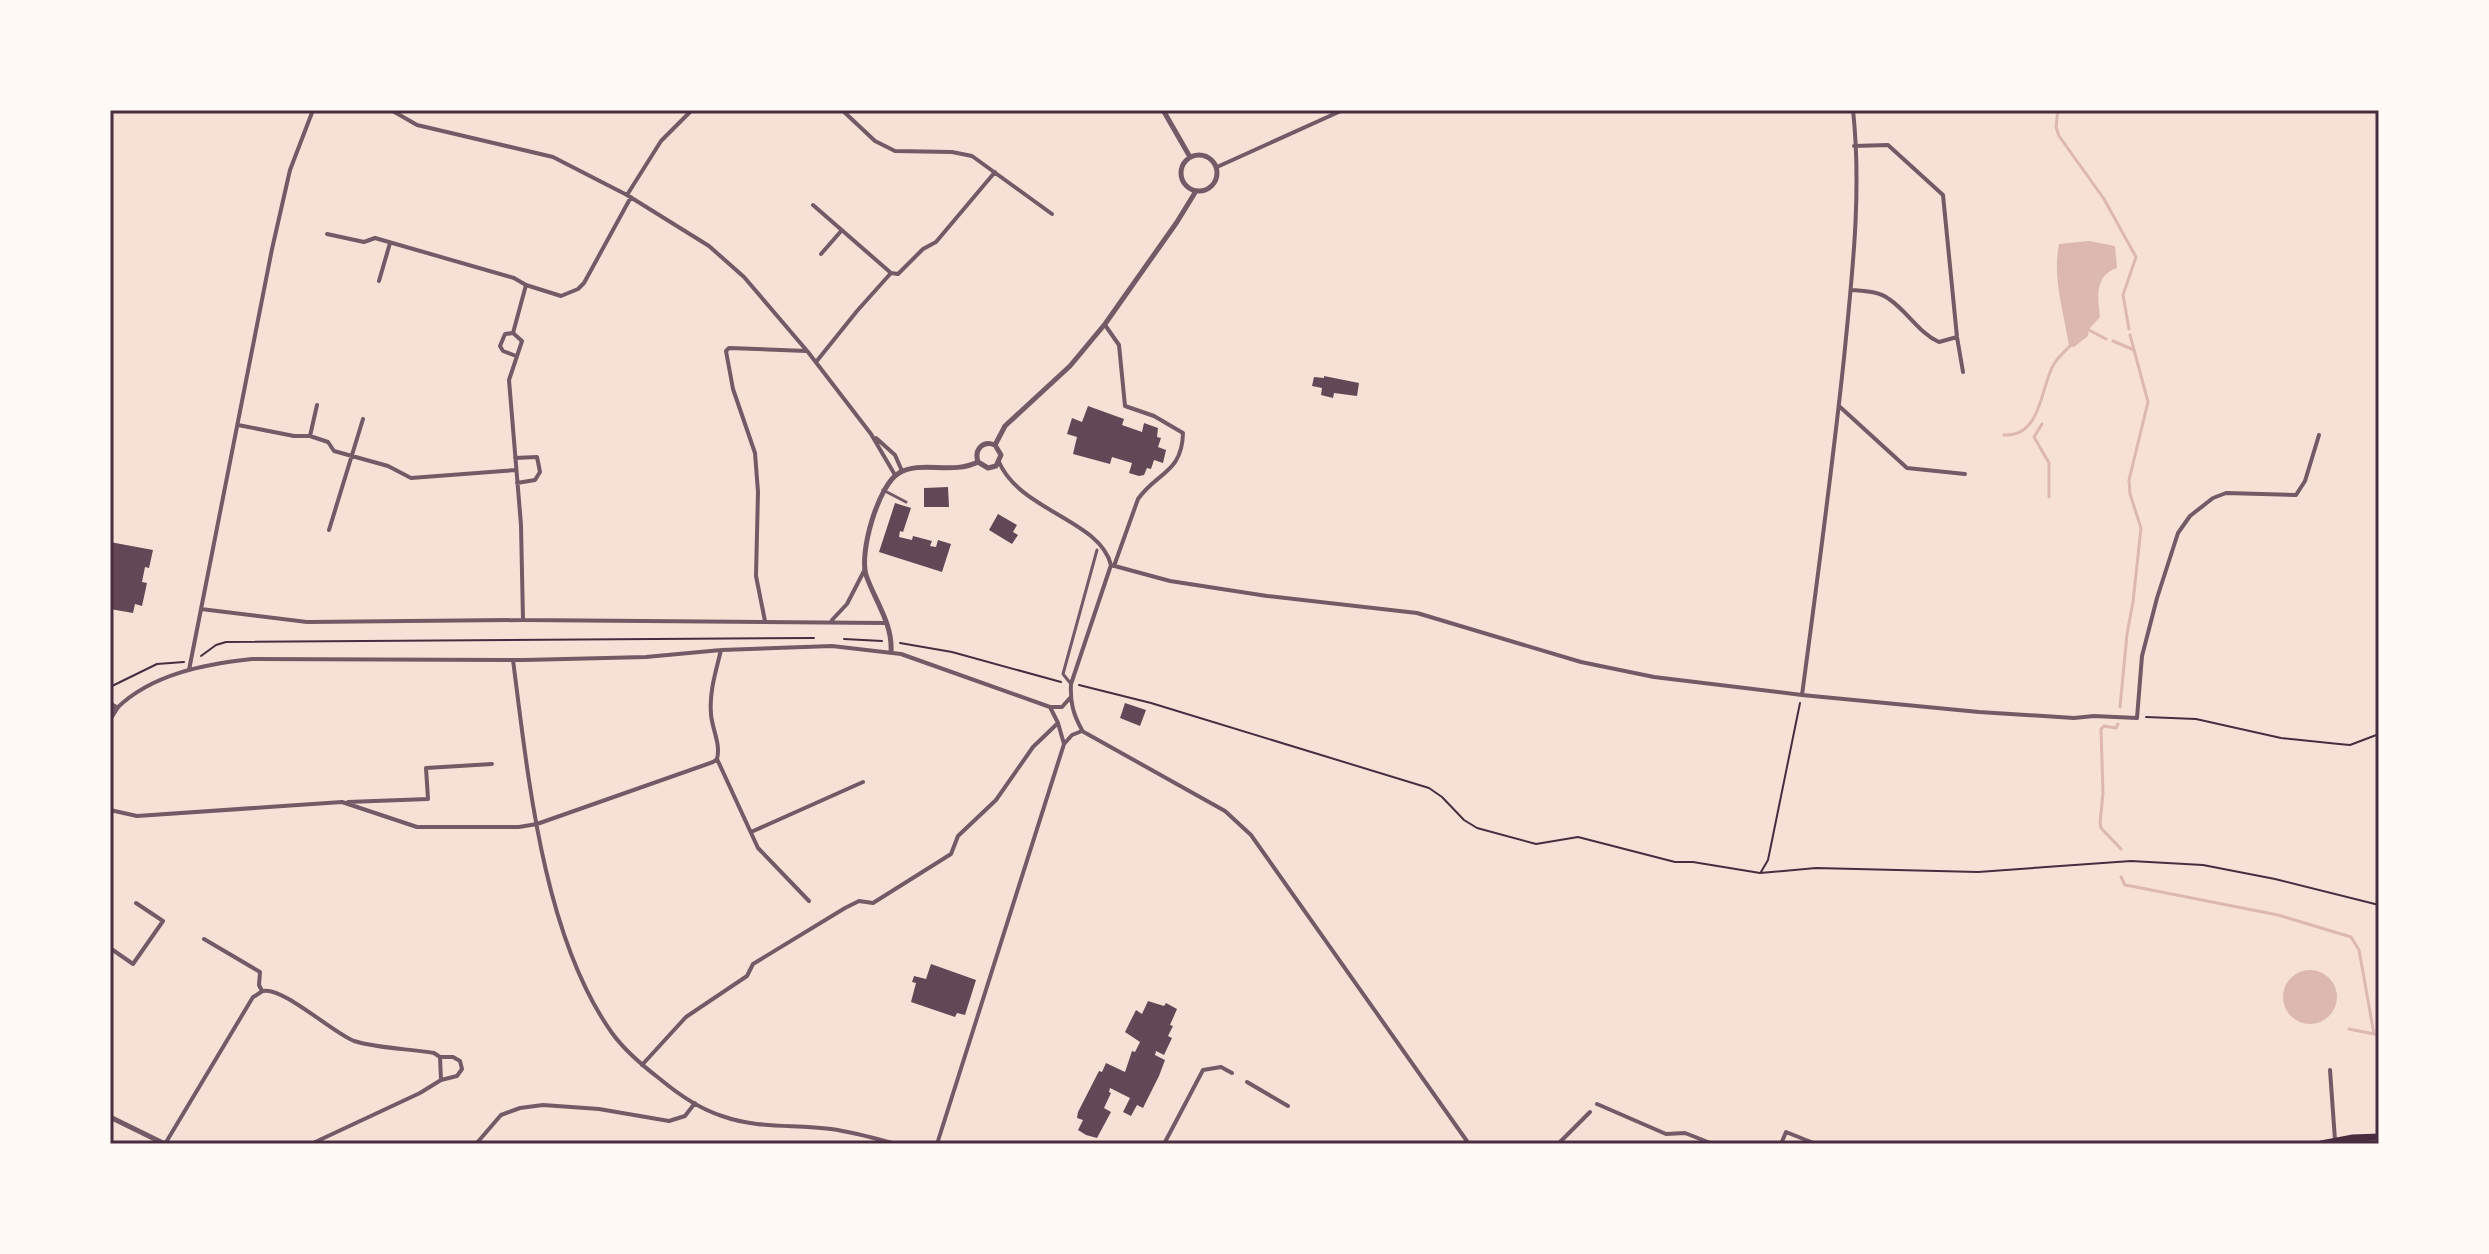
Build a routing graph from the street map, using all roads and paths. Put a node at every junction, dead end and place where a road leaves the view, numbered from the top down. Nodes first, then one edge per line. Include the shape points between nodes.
1 (391, 110) edge
2 (692, 110) edge
3 (842, 110) edge
4 (1163, 110) edge
5 (1343, 110) edge
6 (1853, 110) edge
7 (311, 111) edge
8 (1854, 146) junction
9 (1190, 157) junction
10 (1217, 167) junction
11 (995, 172) junction
12 (1196, 191) junction
13 (629, 196) junction
14 (813, 205) dead end
15 (1052, 214) dead end
16 (842, 230) junction
17 (327, 234) dead end
18 (390, 243) junction
19 (821, 254) dead end
20 (891, 273) junction
21 (379, 281) dead end
22 (526, 285) junction
23 (1851, 290) junction
24 (1105, 324) junction
25 (513, 333) junction
26 (1957, 337) junction
27 (808, 352) junction
28 (517, 356) junction
29 (816, 362) junction
30 (1963, 372) dead end
31 (317, 405) dead end
32 (1839, 406) junction
33 (363, 419) dead end
34 (238, 425) junction
35 (871, 434) junction
36 (2319, 435) dead end
37 (310, 436) junction
38 (995, 445) junction
39 (352, 456) junction
40 (515, 458) junction
41 (978, 462) junction
42 (999, 462) junction
43 (516, 470) junction
44 (902, 471) junction
45 (1965, 474) dead end
46 (895, 475) junction
47 (517, 483) junction
48 (883, 490) junction
49 (906, 502) dead end
50 (329, 530) dead end
51 (1097, 550) dead end
52 (1112, 566) junction
53 (865, 569) junction
54 (201, 609) junction
55 (523, 620) junction
56 (765, 621) junction
57 (830, 622) junction
58 (886, 623) junction
59 (818, 638) dead end
60 (844, 639) dead end
61 (891, 642) junction
62 (721, 650) junction
63 (891, 652) junction
64 (513, 660) junction
65 (190, 661) junction
66 (189, 670) junction
67 (1071, 684) junction
68 (110, 687) edge
69 (1802, 695) junction
70 (1070, 698) junction
71 (110, 704) edge
72 (1050, 707) junction
73 (117, 708) junction
74 (2137, 718) junction
75 (110, 719) edge
76 (1058, 723) junction
77 (1082, 731) junction
78 (2379, 734) edge
79 (1064, 744) junction
80 (717, 759) junction
81 (492, 764) dead end
82 (863, 782) dead end
83 (342, 802) junction
84 (110, 810) edge
85 (537, 824) junction
86 (751, 832) junction
87 (1760, 873) junction
88 (809, 901) dead end
89 (136, 903) dead end
90 (2379, 905) edge
91 (168, 913) dead end
92 (163, 921) junction
93 (204, 939) dead end
94 (110, 948) edge
95 (262, 991) junction
96 (440, 1057) junction
97 (642, 1065) junction
98 (2330, 1070) dead end
99 (1232, 1073) dead end
100 (441, 1080) junction
101 (1247, 1082) dead end
102 (695, 1103) junction
103 (1597, 1104) dead end
104 (1288, 1106) dead end
105 (1590, 1112) dead end
106 (110, 1117) edge
107 (2379, 1137) edge
108 (2335, 1140) junction
109 (165, 1144) edge
110 (311, 1144) edge
111 (476, 1144) edge
112 (896, 1144) edge
113 (937, 1144) edge
114 (1164, 1144) edge
115 (1469, 1144) edge
116 (1558, 1144) edge
117 (1713, 1144) edge
118 (1781, 1144) edge
119 (1816, 1144) edge
120 (2321, 1144) edge

1 - 13 street via 417,125 553,157
2 - 13 street via 661,141
3 - 11 street via 875,141 895,151 962,153
4 - 9 street
5 - 10 street
6 - 8 street
7 - 34 street via 287,183
8 - 23 street via 1858,188
8 - 26 street via 1888,145 1943,195
9 - 10 street via 1206,156
9 - 12 street via 1181,173 1185,185
10 - 12 street via 1211,188
11 - 15 street
11 - 20 street via 936,242 903,272
12 - 24 street
13 - 22 street via 582,287 557,296
13 - 27 street via 709,246 744,277
14 - 16 street
16 - 19 street
16 - 20 street
17 - 18 street
18 - 21 street
18 - 22 street
20 - 29 street
22 - 25 street
23 - 26 street via 1889,299 1929,338 1939,342
23 - 32 street
24 - 38 street via 1070,366 1005,426
24 - 52 street via 1119,345 1125,406 1183,433 1174,466 1138,499
25 - 28 street via 522,341
25 - 28 street via 505,334 500,346
26 - 30 street
27 - 29 street
27 - 56 street via 726,351 755,453 756,576
28 - 40 street via 509,380
29 - 35 street
31 - 37 street
32 - 45 street via 1907,468
32 - 69 street
33 - 39 street
34 - 37 street
34 - 54 street
35 - 44 street via 895,455
35 - 46 street
36 - 74 street via 2296,495 2226,493 2198,507 2178,533 2142,656
37 - 39 street
38 - 41 street via 980,446
38 - 42 street
39 - 43 street via 416,478
39 - 50 street
40 - 43 street
40 - 47 street via 537,457 540,472 535,480
41 - 42 street via 988,468
41 - 44 street via 957,469
42 - 52 street via 1014,485 1088,533
43 - 47 street
44 - 46 street
46 - 48 street
47 - 55 street
48 - 49 street
48 - 53 street
51 - 67 street via 1063,674
52 - 67 street
52 - 69 street via 1184,584 1417,613 1581,662 1654,677
53 - 57 street via 847,604
53 - 58 street
54 - 55 street via 307,622
54 - 65 street
55 - 56 street
56 - 57 street
57 - 58 street
58 - 61 street
59 - 65 path via 226,642
60 - 61 path
61 - 63 street
61 - 67 path via 952,652
62 - 63 street via 832,646
62 - 64 street
62 - 80 street via 711,692
63 - 72 street
64 - 66 street via 252,659
64 - 85 street
65 - 66 street
65 - 68 path via 157,664
66 - 73 street via 136,691
67 - 70 street
67 - 87 path via 1429,788 1477,828 1536,844 1578,837 1675,862
69 - 74 street via 2015,715
69 - 87 path via 1768,860
70 - 72 street via 1062,707
70 - 77 street
71 - 73 street
72 - 76 street
73 - 75 street
74 - 78 path via 2196,719 2281,738 2350,745
76 - 79 street
76 - 97 street via 1033,747 996,800 958,836 951,854 873,903 859,901 845,908 753,964 747,976 686,1017
77 - 79 street
77 - 115 street via 1225,811 1251,835
79 - 113 street
80 - 85 street
80 - 86 street
81 - 83 street via 426,768 428,799
82 - 86 street
83 - 84 street via 137,816
83 - 85 street via 417,827
85 - 97 street via 558,915 590,996 614,1035
86 - 88 street via 765,858
87 - 90 path via 1816,868 1978,872 2131,861 2203,865
89 - 92 street
91 - 92 street
92 - 94 street via 133,964
93 - 95 street via 260,972
95 - 96 street via 305,1008 355,1041
95 - 109 street via 253,997
96 - 100 street
96 - 100 street via 453,1057 462,1069
97 - 102 street
98 - 108 street
99 - 114 street via 1221,1067 1203,1070
100 - 110 street
101 - 104 street
102 - 111 street via 685,1116 669,1121 599,1109 520,1108 501,1115
102 - 112 street via 755,1125 830,1129
103 - 117 street via 1666,1134 1685,1133
105 - 116 street
106 - 109 street
107 - 108 main road
108 - 120 main road
118 - 119 street via 1786,1132

